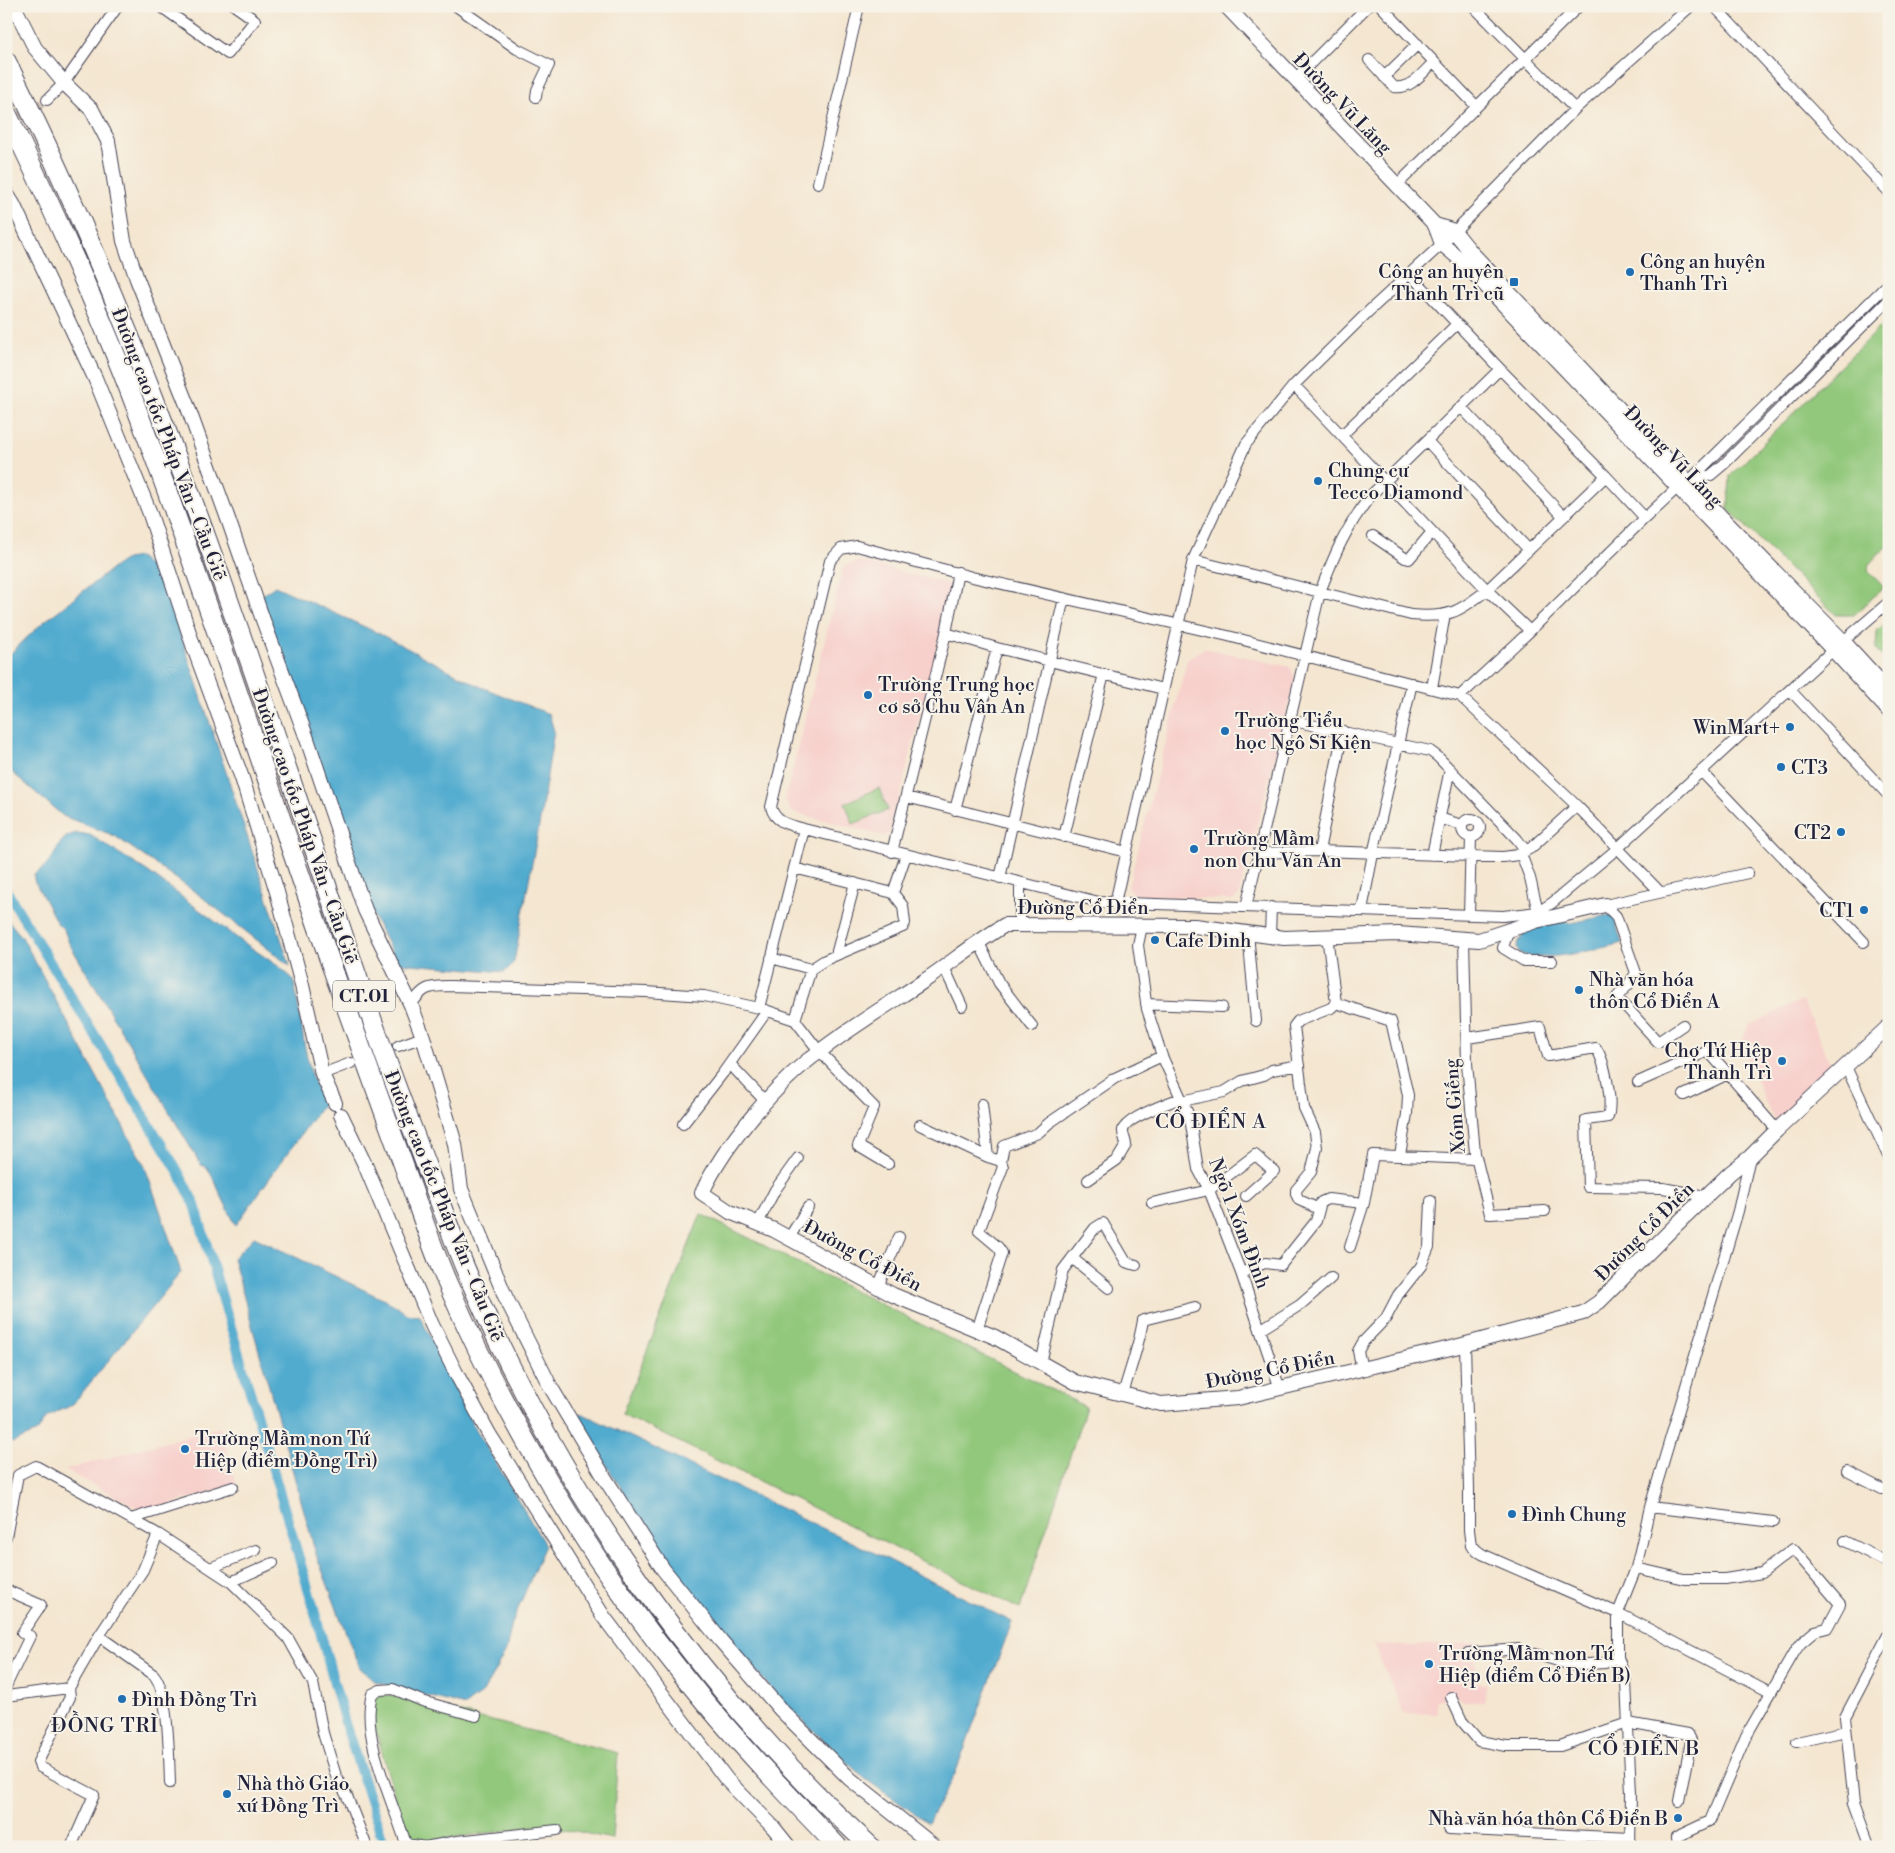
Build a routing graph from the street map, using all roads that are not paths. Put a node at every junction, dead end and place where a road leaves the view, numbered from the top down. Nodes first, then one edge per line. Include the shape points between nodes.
1 (14, 6) edge
2 (118, 6) edge
3 (160, 6) edge
4 (235, 6) edge
5 (456, 6) edge
6 (859, 6) edge
7 (1226, 6) edge
8 (1368, 6) edge
9 (1381, 6) edge
10 (1579, 6) edge
11 (1691, 6) edge
12 (1714, 6) edge
13 (1474, 7) edge
14 (1418, 44) junction
15 (1369, 60) dead end
16 (1524, 60) junction
17 (6, 61) edge
18 (1434, 62) junction
19 (1384, 76) junction
20 (1295, 79) junction
21 (64, 83) junction
22 (536, 97) dead end
23 (47, 100) tunnel mouth
24 (1476, 106) junction
25 (1575, 109) junction
26 (6, 112) edge
27 (818, 183) dead end
28 (1396, 185) junction
29 (1889, 192) edge
30 (9, 202) edge
31 (1436, 225) junction
32 (1454, 231) junction
33 (1442, 244) junction
34 (1409, 273) junction
35 (1889, 284) edge
36 (1889, 300) edge
37 (1458, 324) junction
38 (1816, 356) junction
39 (1824, 364) junction
40 (1500, 369) junction
41 (1294, 385) junction
42 (1461, 407) junction
43 (1342, 435) junction
44 (1427, 442) junction
45 (1606, 476) junction
46 (1385, 481) junction
47 (1682, 485) junction
48 (1563, 516) junction
49 (1645, 518) junction
50 (1432, 532) junction
51 (1373, 536) dead end
52 (1529, 550) junction
53 (1193, 560) junction
54 (958, 572) junction
55 (1487, 590) junction
56 (1320, 592) junction
57 (1064, 598) junction
58 (1889, 602) edge
59 (1445, 614) junction
60 (1179, 624) junction
61 (1530, 631) junction
62 (946, 633) junction
63 (1838, 646) junction
64 (997, 648) junction
65 (1305, 656) junction
66 (1050, 661) junction
67 (1104, 674) junction
68 (1412, 683) junction
69 (1432, 688) junction
70 (1163, 689) junction
71 (1790, 690) junction
72 (1889, 691) edge
73 (1460, 696) junction
74 (1889, 712) edge
75 (1290, 720) junction
76 (1343, 731) junction
77 (1397, 744) junction
78 (1450, 769) junction
79 (1701, 771) junction
80 (906, 796) junction
81 (1889, 796) edge
82 (1577, 806) junction
83 (955, 810) junction
84 (1489, 810) junction
85 (1440, 818) junction
86 (1478, 821) junction
87 (1013, 825) junction
88 (1462, 825) junction
89 (804, 829) junction
90 (1064, 837) junction
91 (1471, 837) junction
92 (1618, 848) junction
93 (1319, 851) junction
94 (892, 852) junction
95 (1126, 852) junction
96 (1523, 852) junction
97 (1260, 853) junction
98 (1373, 854) junction
99 (906, 855) junction
100 (1432, 855) junction
101 (1471, 856) junction
102 (794, 868) junction
103 (1748, 874) dead end
104 (1000, 878) junction
105 (855, 883) junction
106 (1020, 883) junction
107 (894, 892) junction
108 (1660, 892) junction
109 (1115, 903) junction
110 (1605, 905) junction
111 (1246, 907) junction
112 (1271, 908) junction
113 (1362, 910) junction
114 (1469, 915) junction
115 (1537, 916) junction
116 (1020, 926) junction
117 (1142, 926) junction
118 (1508, 930) junction
119 (1248, 933) junction
120 (1270, 936) junction
121 (1327, 936) junction
122 (1464, 939) junction
123 (978, 942) junction
124 (1864, 942) dead end
125 (836, 955) junction
126 (771, 958) junction
127 (1552, 962) dead end
128 (944, 967) junction
129 (811, 969) junction
130 (1336, 1003) junction
131 (1146, 1004) junction
132 (410, 1005) junction
133 (962, 1006) dead end
134 (1222, 1007) dead end
135 (763, 1010) junction
136 (795, 1020) junction
137 (1256, 1021) dead end
138 (1683, 1024) dead end
139 (1032, 1026) dead end
140 (1889, 1026) edge
141 (423, 1036) junction
142 (1467, 1038) junction
143 (398, 1046) dead end
144 (819, 1051) junction
145 (1162, 1056) junction
146 (351, 1063) dead end
147 (730, 1064) junction
148 (1299, 1065) junction
149 (1846, 1067) junction
150 (322, 1074) junction
151 (1728, 1074) junction
152 (1638, 1082) dead end
153 (1684, 1095) dead end
154 (1182, 1100) junction
155 (766, 1102) junction
156 (982, 1104) dead end
157 (683, 1124) dead end
158 (920, 1125) dead end
159 (1776, 1130) junction
160 (1400, 1156) junction
161 (988, 1157) junction
162 (1750, 1157) junction
163 (798, 1158) dead end
164 (1476, 1158) junction
165 (1889, 1158) edge
166 (1001, 1161) junction
167 (888, 1164) dead end
168 (1088, 1180) dead end
169 (1209, 1190) junction
170 (1246, 1196) dead end
171 (1705, 1196) junction
172 (1431, 1201) dead end
173 (1152, 1203) dead end
174 (1364, 1203) junction
175 (808, 1207) dead end
176 (1319, 1209) junction
177 (1545, 1211) dead end
178 (758, 1223) junction
179 (899, 1237) dead end
180 (789, 1238) junction
181 (1350, 1247) dead end
182 (1072, 1258) junction
183 (1136, 1265) dead end
184 (1241, 1273) junction
185 (1331, 1278) dead end
186 (878, 1287) junction
187 (1109, 1288) dead end
188 (1195, 1307) dead end
189 (977, 1330) junction
190 (1260, 1330) junction
191 (1465, 1344) junction
192 (1041, 1363) junction
193 (1362, 1369) junction
194 (1280, 1389) junction
195 (1123, 1394) junction
196 (1848, 1472) dead end
197 (233, 1487) dead end
198 (1889, 1489) edge
199 (1650, 1507) junction
200 (131, 1519) junction
201 (1773, 1522) dead end
202 (158, 1534) junction
203 (6, 1537) edge
204 (1845, 1541) dead end
205 (256, 1550) dead end
206 (1889, 1562) edge
207 (273, 1563) dead end
208 (210, 1568) junction
209 (1636, 1568) junction
210 (231, 1582) junction
211 (6, 1590) edge
212 (1618, 1613) junction
213 (1889, 1633) edge
214 (99, 1636) junction
215 (1469, 1653) dead end
216 (1618, 1658) junction
217 (6, 1686) edge
218 (69, 1688) junction
219 (1770, 1692) junction
220 (6, 1695) edge
221 (1450, 1697) dead end
222 (476, 1716) dead end
223 (1628, 1723) junction
224 (1846, 1731) junction
225 (1797, 1742) dead end
226 (170, 1784) dead end
227 (1679, 1800) dead end
228 (1449, 1829) dead end
229 (558, 1830) dead end
230 (1630, 1842) edge
231 (407, 1845) edge
232 (71, 1847) edge
233 (367, 1847) edge
234 (790, 1847) edge
235 (838, 1847) edge
236 (871, 1847) edge
237 (935, 1847) edge
238 (1677, 1847) edge
239 (1870, 1847) edge

1 - 21 street via 35,48
2 - 21 street
3 - 4 street via 228,54 255,20
5 - 22 street via 517,49 549,65
6 - 27 street
7 - 20 street, Đường Vũ Lăng
8 - 20 street
9 - 14 street
10 - 16 street
11 - 25 street
12 - 29 street
13 - 16 street
14 - 18 street
14 - 19 street
15 - 19 street
16 - 24 street
16 - 25 street
17 - 236 highway, Đường cao tốc Pháp Vân - Cầu Giẽ / CT.01 via 105,273 164,420 378,1039 469,1279 502,1350 584,1497 670,1623 746,1718
18 - 19 street via 1406,87 1394,87
18 - 24 street
20 - 28 street, Đường Vũ Lăng
21 - 23 street
21 - 132 street via 92,110 108,141 127,249 225,510 366,910
24 - 28 street
25 - 32 street
26 - 235 highway, Đường cao tốc Pháp Vân - Cầu Giẽ / CT.01 via 86,286 145,430 358,1042 448,1286 482,1359 524,1439 566,1508 652,1634 754,1759
28 - 31 street, Đường Vũ Lăng
30 - 150 street via 95,378 149,511 194,648 245,787 277,892
31 - 32 street, Đường Vũ Lăng
31 - 33 street, Đường Vũ Lăng
32 - 33 street
32 - 47 street, Đường Vũ Lăng
33 - 34 street
33 - 47 street, Đường Vũ Lăng
34 - 37 street
34 - 41 street
35 - 38 street
36 - 39 street
37 - 40 street
37 - 43 street
38 - 39 street
38 - 47 street
39 - 47 street via 1724,464 1711,475
40 - 42 street
40 - 45 street
41 - 43 street
41 - 53 street via 1246,444
42 - 44 street
42 - 48 street
43 - 46 street
44 - 46 street
44 - 52 street
45 - 48 street
45 - 49 street
46 - 50 street
46 - 56 street via 1354,518 1337,549
47 - 49 street
47 - 63 street, Đường Vũ Lăng
48 - 52 street
49 - 61 street
50 - 51 street via 1409,559
50 - 55 street
52 - 55 street
53 - 56 street
53 - 60 street
54 - 57 street
54 - 62 street
54 - 89 street via 857,546 841,548 830,561 771,807 776,818 783,823
55 - 59 street via 1469,604
55 - 61 street
56 - 59 street via 1411,615 1436,617
56 - 65 street
57 - 60 street
57 - 66 street
58 - 63 street
59 - 69 street
60 - 65 street
60 - 70 street
61 - 73 street
62 - 64 street
62 - 80 street
63 - 71 street
63 - 72 street, Đường Vũ Lăng
63 - 74 street, Đường Vũ Lăng
64 - 66 street
64 - 83 street
65 - 68 street
65 - 75 street
66 - 67 street
66 - 87 street
67 - 70 street
67 - 90 street
68 - 69 street
68 - 77 street
69 - 73 street
70 - 95 street
71 - 79 street
71 - 81 street
73 - 82 street
75 - 76 street
75 - 97 street
76 - 77 street
76 - 93 street
77 - 78 street via 1430,751
77 - 98 street
78 - 84 street
78 - 85 street
79 - 92 street
79 - 124 street
80 - 83 street
80 - 94 street
82 - 92 street
82 - 96 street
83 - 87 street
84 - 86 street
84 - 96 street
85 - 88 street
85 - 100 street
86 - 88 street via 1469,819
86 - 91 street via 1480,830
87 - 90 street
87 - 104 street
88 - 91 street via 1462,832
89 - 94 street
89 - 102 street
90 - 95 street
91 - 101 street
92 - 108 street
92 - 115 street
93 - 97 street
93 - 98 street
94 - 99 street
95 - 109 street
96 - 101 street via 1503,857
96 - 115 street
97 - 111 street
98 - 100 street
98 - 113 street
99 - 104 street
99 - 107 street
100 - 101 street
101 - 114 street
102 - 105 street
102 - 126 street
103 - 108 street
104 - 106 street
105 - 107 street
105 - 125 street
106 - 109 street
106 - 116 street
107 - 125 street via 903,906 906,923 903,927
108 - 110 street
109 - 111 street
110 - 115 street, Đường Cổ Điển
110 - 138 street via 1616,916 1636,974 1617,997 1658,1042
111 - 112 street
112 - 113 street
112 - 120 street
113 - 114 street
114 - 115 street
115 - 118 street, Đường Cổ Điển
116 - 117 street, Đường Cổ Điển
116 - 123 street, Đường Cổ Điển via 1005,926
117 - 119 street, Đường Cổ Điển via 1195,926
117 - 131 street, Ngõ 1 Xóm Đình via 1138,945
118 - 122 street, Đường Cổ Điển via 1479,940
118 - 127 street via 1503,948 1524,962
119 - 120 street, Đường Cổ Điển
119 - 137 street
120 - 121 street, Đường Cổ Điển
121 - 122 street, Đường Cổ Điển via 1398,934
121 - 130 street
122 - 142 street, Xóm Giếng
123 - 128 street, Đường Cổ Điển
123 - 139 street via 1000,983
125 - 129 street
126 - 129 street
126 - 135 street
128 - 133 street
128 - 144 street, Đường Cổ Điển
129 - 136 street
130 - 148 street via 1294,1026
130 - 160 street via 1391,1021 1408,1095
131 - 134 street
131 - 145 street, Ngõ 1 Xóm Đình
132 - 135 street via 429,986 449,986 704,996
132 - 141 street
135 - 136 street
135 - 147 street
136 - 144 street
140 - 149 street, Đường Cổ Điển
141 - 143 street
141 - 237 street via 455,1144 461,1189 483,1243 550,1386 606,1480 664,1569 780,1709 850,1779
142 - 164 street, Xóm Giếng
142 - 171 street via 1540,1027 1548,1056 1596,1048 1601,1055 1611,1108 1608,1117 1586,1120 1588,1187 1663,1188
144 - 155 street, Đường Cổ Điển via 787,1078
144 - 167 street via 874,1106 858,1146
145 - 154 street, Ngõ 1 Xóm Đình
145 - 166 street via 1115,1078 1038,1133 1004,1146
146 - 150 street
147 - 155 street
147 - 157 street
148 - 154 street via 1272,1070 1224,1092
148 - 176 street via 1304,1108 1315,1132 1317,1148 1311,1172 1296,1194 1300,1200
149 - 159 street, Đường Cổ Điển
149 - 165 street
150 - 234 street via 366,1167 432,1325 498,1450 603,1616 728,1780
151 - 152 street via 1708,1051
151 - 153 street
151 - 159 street
154 - 168 street via 1152,1109 1124,1128 1126,1145 1121,1155
154 - 169 street, Ngõ 1 Xóm Đình via 1190,1118 1198,1170
155 - 178 street, Đường Cổ Điển via 711,1174 702,1193 730,1212
156 - 161 street
158 - 161 street
159 - 162 street, Đường Cổ Điển
160 - 164 street
160 - 174 street via 1373,1155
161 - 166 street
162 - 171 street, Đường Cổ Điển
162 - 199 street via 1738,1212
163 - 178 street via 775,1190
164 - 177 street, Xóm Giếng via 1490,1214
166 - 189 street via 1003,1168 979,1231 1002,1253
169 - 170 street, Ngõ 1 Xóm Đình via 1255,1155 1274,1170
169 - 173 street, Ngõ 1 Xóm Đình
169 - 184 street, Ngõ 1 Xóm Đình
171 - 191 street, Đường Cổ Điển via 1600,1302 1583,1313
172 - 193 street via 1429,1247 1421,1266 1398,1295 1386,1318 1360,1346
174 - 176 street via 1328,1200 1321,1202
174 - 181 street
175 - 180 street
176 - 184 street, Ngõ 1 Xóm Đình via 1316,1221 1281,1265 1265,1263
178 - 180 street, Đường Cổ Điển
179 - 186 street
180 - 186 street, Đường Cổ Điển
182 - 183 street via 1095,1228 1103,1223 1126,1262
182 - 187 street
182 - 192 street via 1063,1270
184 - 190 street, Ngõ 1 Xóm Đình
185 - 190 street via 1300,1305
186 - 189 street, Đường Cổ Điển
188 - 195 street via 1143,1320 1139,1345
189 - 192 street, Đường Cổ Điển
190 - 194 street, Ngõ 1 Xóm Đình
191 - 193 street, Đường Cổ Điển
191 - 212 street via 1471,1546 1482,1554
192 - 195 street, Đường Cổ Điển via 1075,1382
193 - 194 street, Đường Cổ Điển
194 - 195 street, Đường Cổ Điển via 1238,1398 1161,1404
196 - 198 street via 1882,1489
197 - 200 street
199 - 201 street
199 - 209 street
200 - 202 street
200 - 203 street via 36,1466 18,1475
202 - 208 street
202 - 214 street via 143,1570
204 - 206 street
205 - 208 street
207 - 210 street
208 - 210 street
209 - 212 street
209 - 219 street via 1684,1579 1725,1579 1762,1573 1793,1550 1840,1604 1827,1628 1815,1631 1801,1643
210 - 233 street via 288,1638 313,1683 336,1776
211 - 217 street via 41,1605 22,1633 30,1636
212 - 216 street
212 - 219 street
213 - 224 street via 1845,1717
214 - 218 street
214 - 226 street via 159,1681 167,1725
215 - 216 street via 1520,1649 1572,1665 1605,1663
216 - 223 street via 1626,1681
218 - 220 street
218 - 232 street via 70,1697 38,1762 40,1767 94,1795
219 - 238 street via 1746,1736 1710,1821 1676,1837
221 - 223 street via 1462,1722 1479,1741 1506,1746 1560,1746
222 - 231 street via 393,1689 372,1694 368,1707 373,1743
223 - 227 street via 1688,1734 1692,1740
223 - 230 street
224 - 225 street
224 - 239 street via 1854,1804
228 - 230 street
229 - 231 street via 425,1847

